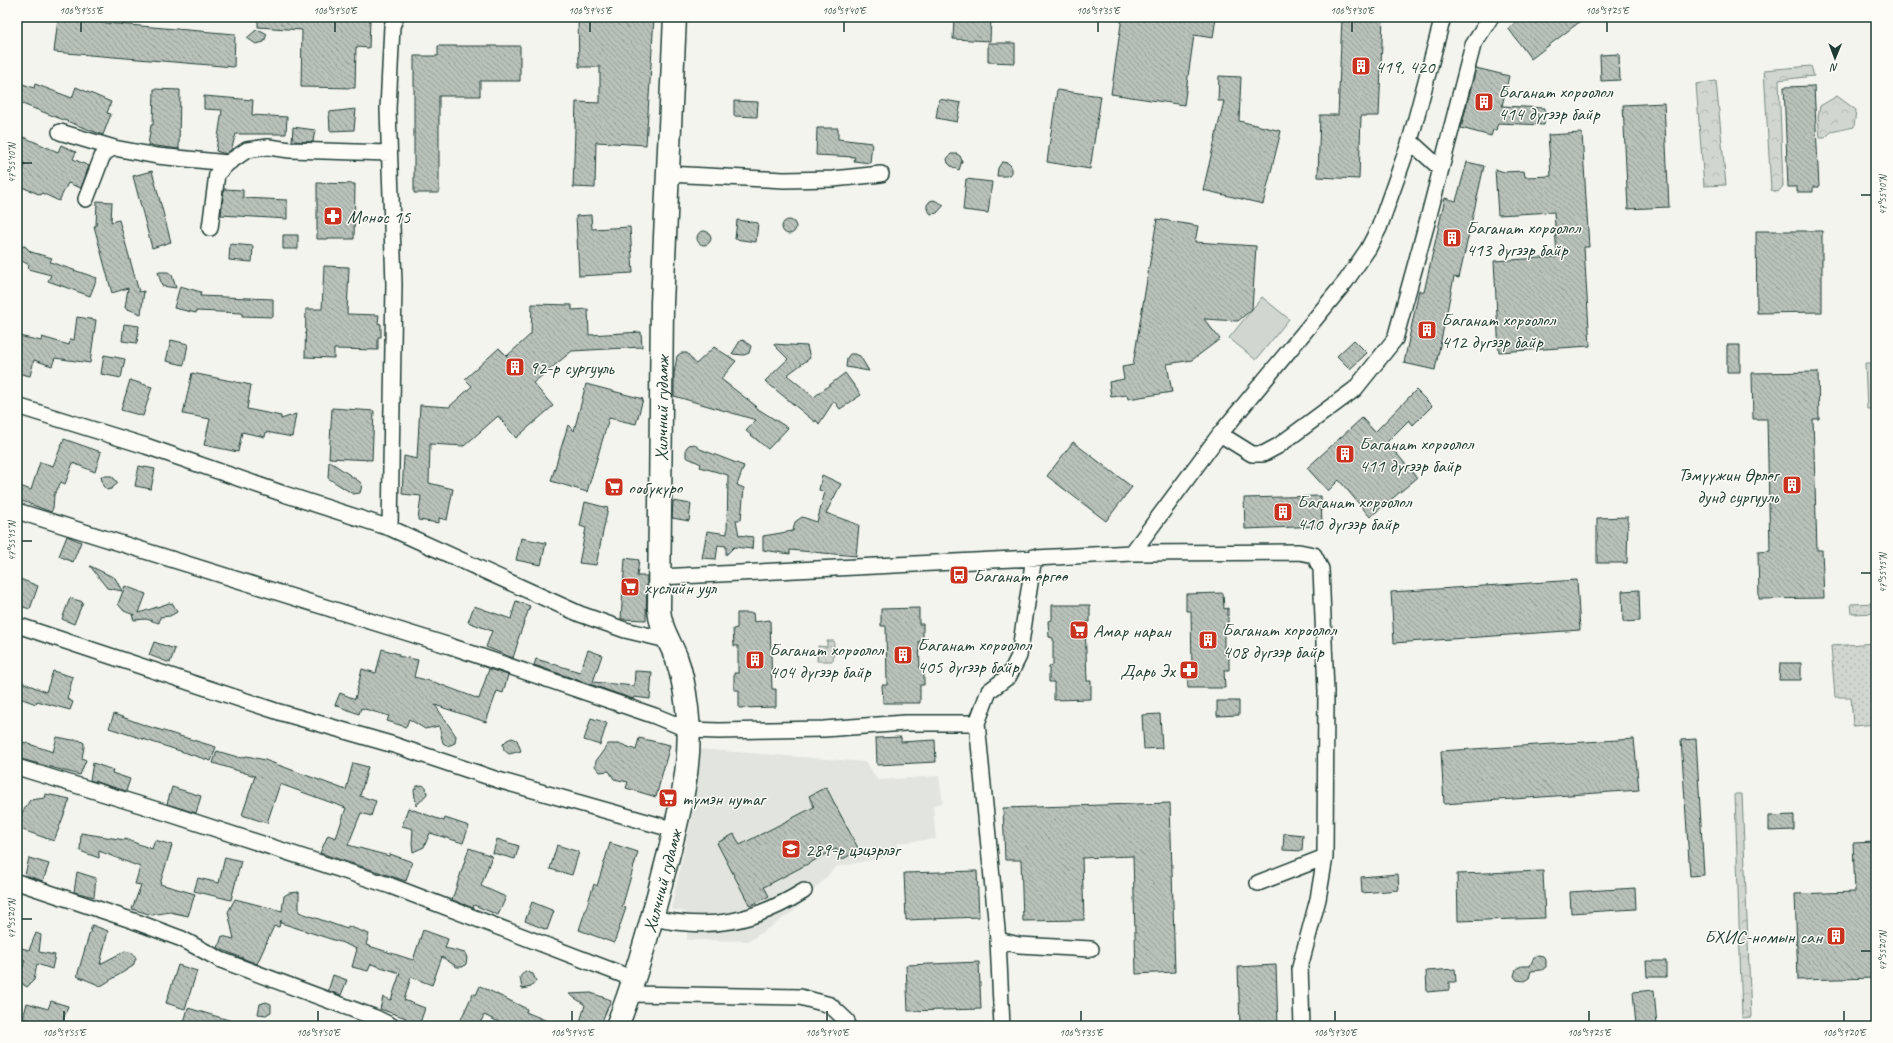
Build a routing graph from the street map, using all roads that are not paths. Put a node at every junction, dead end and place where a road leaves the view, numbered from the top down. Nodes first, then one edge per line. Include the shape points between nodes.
1 (396, 17) edge
2 (675, 17) edge
3 (1443, 17) edge
4 (1492, 17) edge
5 (60, 132) dead end
6 (1410, 141) junction
7 (114, 148) junction
8 (389, 153) junction
9 (228, 163) junction
10 (1441, 169) junction
11 (668, 174) junction
12 (880, 174) dead end
13 (86, 198) dead end
14 (210, 228) dead end
15 (17, 406) edge
16 (1220, 434) junction
17 (17, 511) edge
18 (390, 528) junction
19 (1132, 553) junction
20 (1034, 557) junction
21 (660, 577) junction
22 (17, 625) edge
23 (667, 640) junction
24 (977, 723) junction
25 (688, 730) junction
26 (17, 767) edge
27 (675, 830) junction
28 (1325, 857) junction
29 (17, 882) edge
30 (1258, 883) dead end
31 (804, 891) dead end
32 (653, 918) junction
33 (998, 940) junction
34 (1090, 950) dead end
35 (632, 987) junction
36 (392, 1026) edge
37 (617, 1026) edge
38 (847, 1026) edge
39 (1002, 1026) edge
40 (1302, 1026) edge

1 - 8 street via 392,26 388,109
2 - 11 main road, Хилчний гудамж
3 - 6 street
4 - 10 street via 1473,45
5 - 7 street
6 - 10 street
6 - 16 street via 1381,222 1368,249 1346,281
7 - 9 street via 157,156
7 - 13 street via 102,157
8 - 9 street via 268,148 247,150
8 - 18 street via 394,284
9 - 14 street via 217,174
10 - 16 street via 1395,339 1355,389 1278,446 1263,454 1252,454
11 - 12 street via 784,180 833,179
11 - 21 main road, Хилчний гудамж via 662,302
15 - 18 street via 146,446
16 - 19 street
17 - 25 street via 450,646 655,716
18 - 23 street via 580,614 614,627
19 - 20 street
19 - 28 street via 1299,552 1314,555 1321,569 1326,690
20 - 21 street
20 - 24 street via 1019,656 1010,676 989,691
21 - 23 main road, Хилчний гудамж via 660,618
22 - 27 street via 280,712 394,745 528,789
23 - 25 main road, Хилчний гудамж via 680,672 687,708
24 - 25 street via 905,723 809,730
24 - 33 street
25 - 27 main road, Хилчний гудамж via 687,765
26 - 35 street via 391,886
27 - 32 main road, Хилчний гудамж
28 - 30 street
28 - 40 street via 1318,899 1300,967
29 - 36 street via 134,920 182,939 221,960
31 - 32 street via 760,914 725,923 689,923
32 - 35 main road, Хилчний гудамж
33 - 34 street via 1019,945
33 - 39 street
35 - 37 main road, Хилчний гудамж
35 - 38 street via 800,997 830,1005 847,1021

